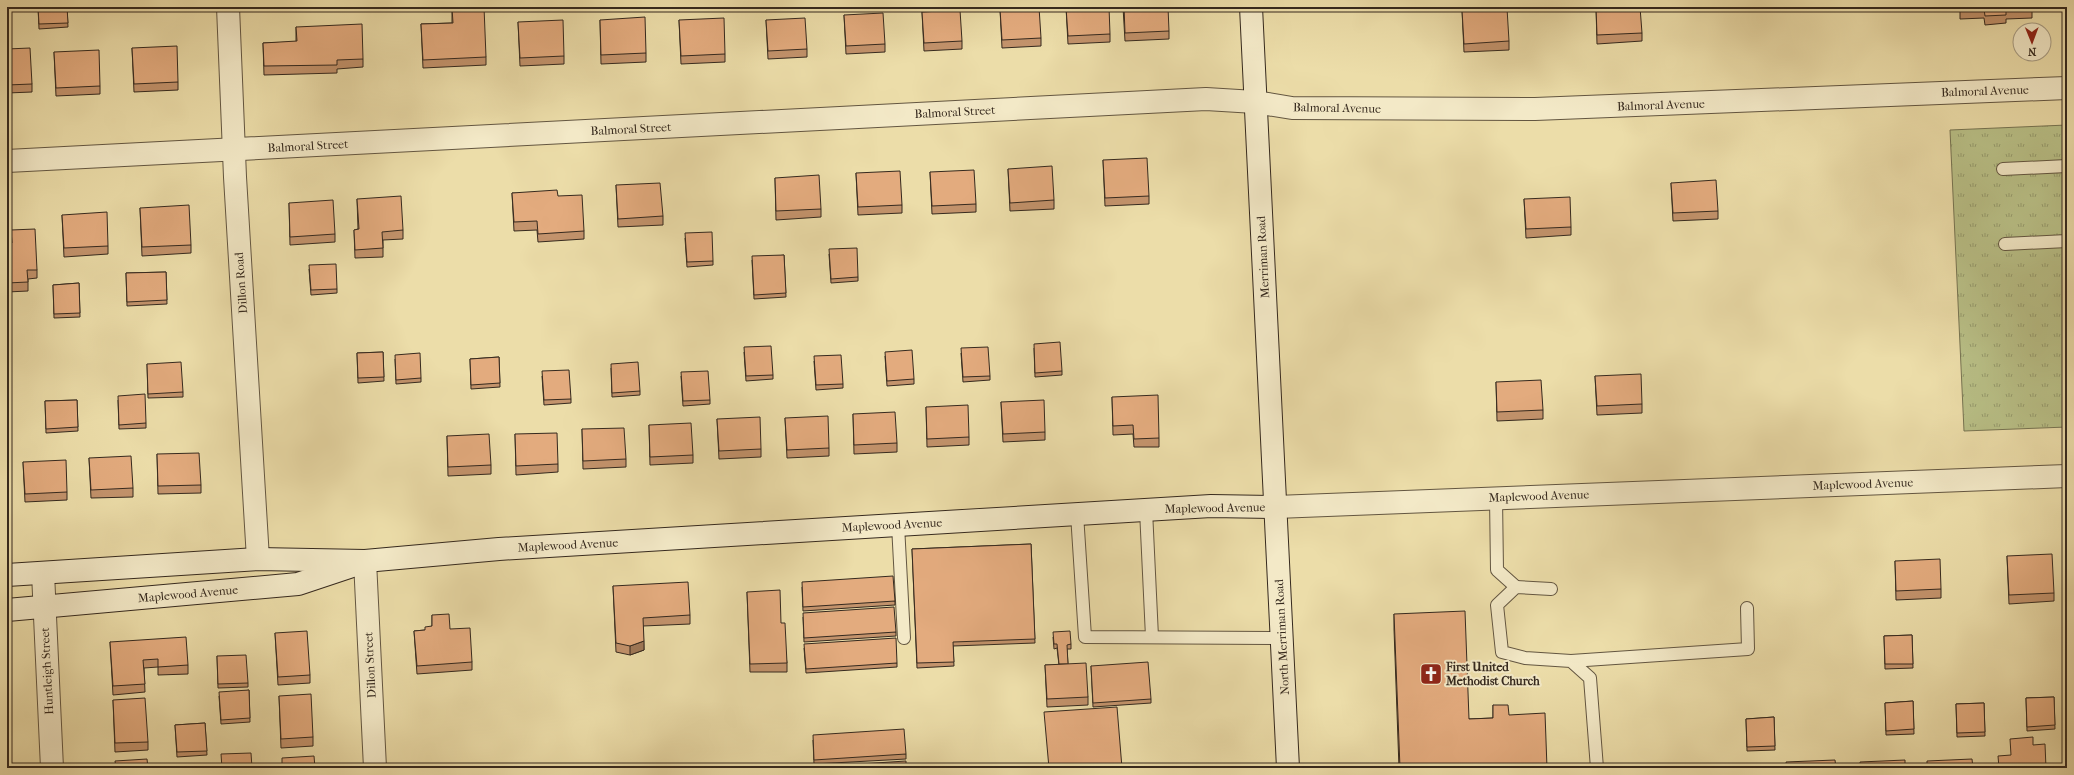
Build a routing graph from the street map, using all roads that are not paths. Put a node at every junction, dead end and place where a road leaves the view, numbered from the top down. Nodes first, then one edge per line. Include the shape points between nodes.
1 (228, 7) edge
2 (1251, 7) edge
3 (2067, 88) edge
4 (1256, 102) junction
5 (234, 149) junction
6 (7, 161) edge
7 (2067, 166) edge
8 (2003, 169) dead end
9 (2067, 241) edge
10 (2005, 244) dead end
11 (2067, 476) edge
12 (1496, 498) junction
13 (1276, 507) junction
14 (1146, 510) junction
15 (1077, 514) junction
16 (898, 525) junction
17 (258, 559) junction
18 (365, 561) junction
19 (43, 573) junction
20 (7, 575) edge
21 (1516, 587) junction
22 (1550, 590) dead end
23 (44, 608) junction
24 (1747, 608) dead end
25 (7, 610) edge
26 (1152, 637) junction
27 (904, 638) dead end
28 (1282, 638) junction
29 (1571, 661) junction
30 (52, 768) edge
31 (375, 768) edge
32 (1288, 768) edge
33 (1597, 768) edge

1 - 5 street, Dillon Road
2 - 4 street, Merriman Road
3 - 4 street, Balmoral Avenue via 1535,109 1292,108
4 - 5 street, Balmoral Street via 1206,99
4 - 13 street, Merriman Road
5 - 6 street, Balmoral Street
5 - 17 street, Dillon Road
7 - 8 lane
9 - 10 lane
11 - 12 street, Maplewood Avenue
12 - 13 street, Maplewood Avenue
12 - 21 lane via 1497,570
13 - 14 street, Maplewood Avenue via 1211,506
13 - 28 street, North Merriman Road
14 - 15 street, Maplewood Avenue
14 - 26 lane
15 - 16 street, Maplewood Avenue
15 - 26 lane via 1085,636
16 - 18 street, Maplewood Avenue via 500,549
16 - 27 lane
17 - 18 street, Maplewood Avenue
17 - 19 street, Maplewood Avenue
18 - 23 street, Maplewood Avenue via 298,584
18 - 31 street, Dillon Street
19 - 20 street, Maplewood Avenue
19 - 23 street, Huntleigh Street
21 - 22 lane
21 - 29 lane via 1496,604 1502,652 1525,658
23 - 25 street, Maplewood Avenue
23 - 30 street, Huntleigh Street
24 - 29 lane via 1748,649
26 - 28 lane
28 - 32 street, North Merriman Road
29 - 33 lane via 1590,678

